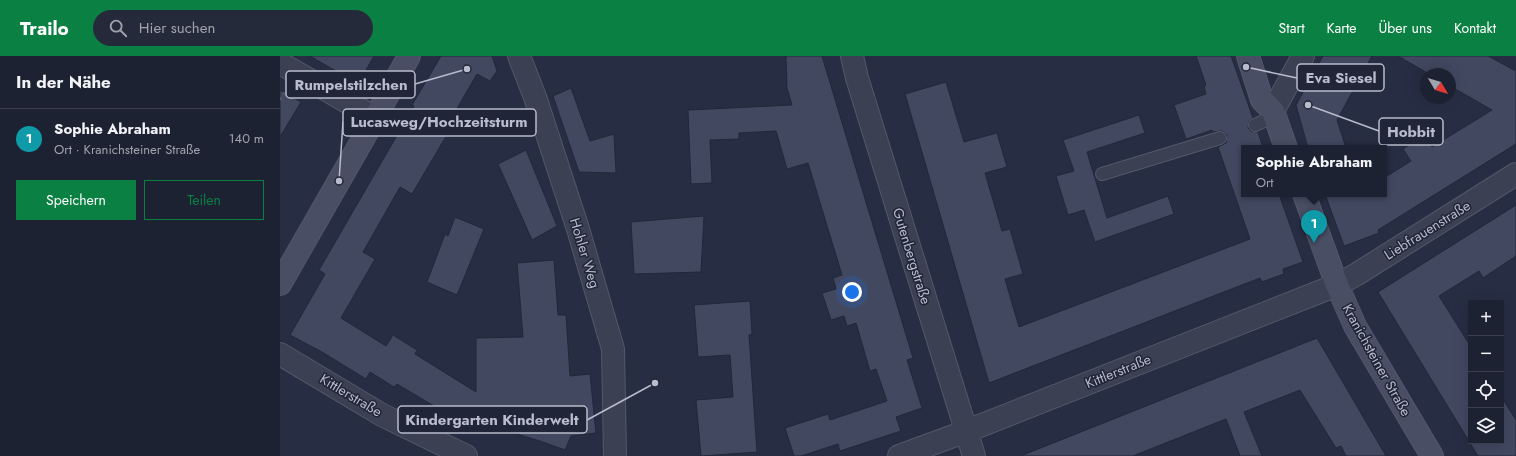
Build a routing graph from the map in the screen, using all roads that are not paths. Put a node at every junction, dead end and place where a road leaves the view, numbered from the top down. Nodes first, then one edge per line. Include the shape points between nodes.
1 (409, 56) edge
2 (519, 56) edge
3 (852, 56) edge
4 (1248, 56) edge
5 (1263, 56) edge
6 (1303, 56) edge
7 (280, 62) edge
8 (1274, 114) junction
9 (375, 118) junction
10 (1255, 125) dead end
11 (1220, 138) dead end
12 (1285, 145) edge
13 (1102, 174) dead end
14 (1516, 174) edge
15 (1305, 197) edge
16 (280, 284) edge
17 (1337, 285) junction
18 (280, 354) edge
19 (967, 431) junction
20 (466, 456) edge
21 (615, 456) edge
22 (899, 456) edge
23 (974, 456) edge
24 (1432, 456) edge

1 - 9 main road
2 - 21 street, Hohler Weg via 580,234 613,349
3 - 19 street, Gutenbergstraße
4 - 8 main road via 1262,100
5 - 8 main road via 1274,91
6 - 8 street
7 - 9 street
8 - 10 lane
8 - 12 main road
9 - 16 main road
11 - 13 lane
14 - 17 street, Liebfrauenstraße
15 - 17 main road, Kranichsteiner Straße
17 - 19 street, Kittlerstraße
17 - 24 main road, Kranichsteiner Straße via 1354,326
18 - 20 street, Kittlerstraße via 382,414
19 - 22 street, Kittlerstraße
19 - 23 street, Gutenbergstraße

